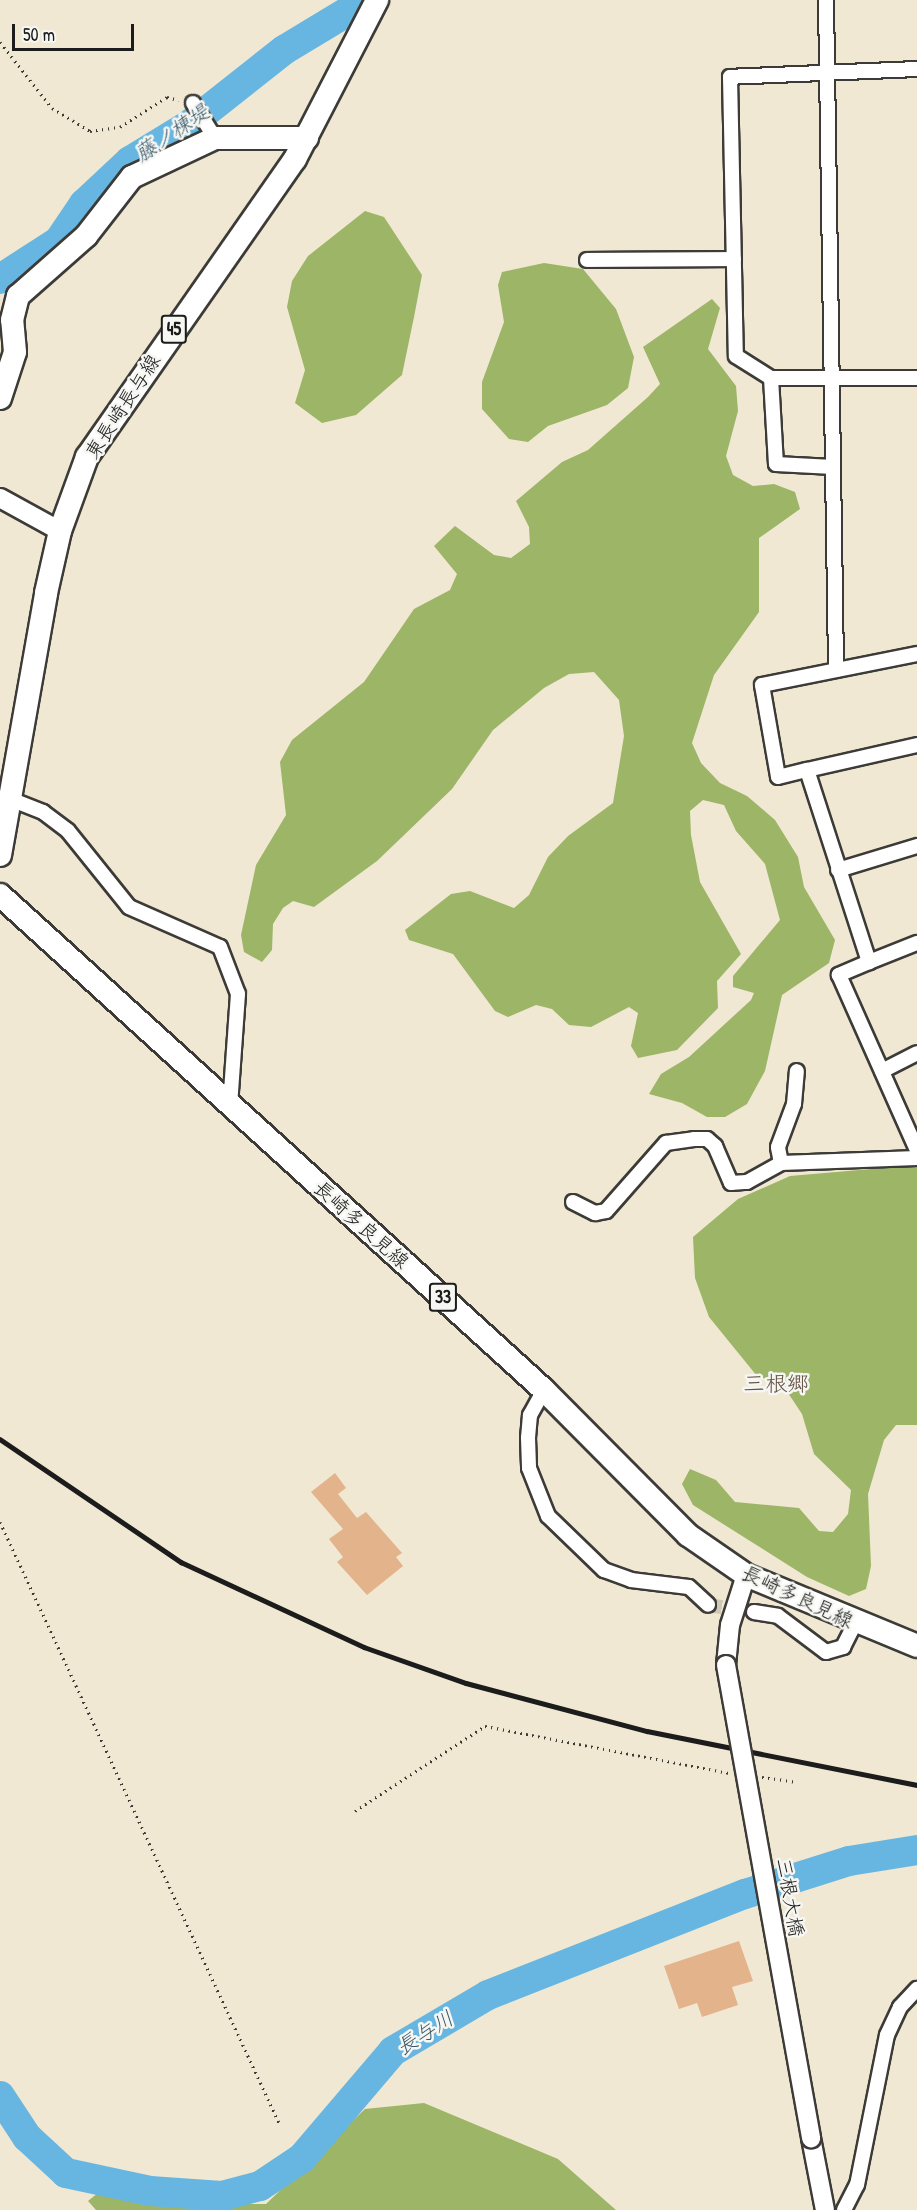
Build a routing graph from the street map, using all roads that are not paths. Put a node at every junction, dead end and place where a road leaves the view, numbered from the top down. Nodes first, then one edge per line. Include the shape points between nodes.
1 (377, 0) edge
2 (826, 0) edge
3 (917, 69) edge
4 (828, 71) junction
5 (193, 103) road end
6 (215, 138) junction
7 (307, 138) junction
8 (587, 260) dead end
9 (734, 260) junction
10 (832, 377) junction
11 (771, 378) junction
12 (917, 378) edge
13 (0, 398) edge
14 (833, 467) junction
15 (0, 498) edge
16 (60, 531) junction
17 (917, 654) edge
18 (836, 670) junction
19 (917, 745) edge
20 (807, 770) junction
21 (6, 797) edge
22 (917, 846) edge
23 (0, 855) edge
24 (838, 870) junction
25 (0, 895) edge
26 (917, 943) edge
27 (869, 962) junction
28 (917, 1053) edge
29 (797, 1071) dead end
30 (882, 1071) junction
31 (230, 1105) junction
32 (917, 1150) edge
33 (917, 1158) edge
34 (781, 1162) junction
35 (573, 1202) dead end
36 (544, 1390) junction
37 (746, 1575) junction
38 (708, 1605) tunnel mouth
39 (754, 1612) tunnel mouth
40 (855, 1623) junction
41 (917, 1646) edge
42 (917, 1989) edge
43 (825, 2210) edge
44 (844, 2210) edge

1 - 7 main road, 東長崎長与線 / 45
2 - 4 street
3 - 4 street
4 - 9 street via 730,77
4 - 10 street
5 - 6 street
6 - 7 main road
6 - 13 main road via 132,177 86,236 28,282 12,320 15,352
7 - 16 main road, 東長崎長与線 / 45 via 87,458
8 - 9 street
9 - 11 street via 736,356
10 - 11 street
10 - 12 street
10 - 14 street
11 - 14 street via 776,464
14 - 18 street
15 - 16 street
16 - 21 main road, 東長崎長与線 / 45
17 - 18 street
18 - 20 street via 762,685 778,777
19 - 20 street
20 - 24 street
21 - 23 main road, 東長崎長与線 / 45
21 - 31 street via 68,831 129,907 220,947 238,994
22 - 24 street
24 - 27 street
25 - 31 main road, 長崎多良見線 / 33
26 - 27 street
27 - 30 street via 839,975
28 - 30 street
29 - 34 street via 794,1104 778,1147
30 - 32 street
31 - 36 main road, 長崎多良見線 / 33
33 - 34 street
34 - 35 street via 747,1182 731,1183 707,1139 666,1143 606,1211 595,1213
36 - 37 main road, 長崎多良見線 / 33 via 688,1535
36 - 38 street via 530,1415 528,1438 529,1468 548,1516 604,1570 631,1581 689,1587
37 - 40 main road, 長崎多良見線 / 33
37 - 43 street, 三根大橋, bridge via 730,1625 726,1665
39 - 40 street via 788,1622 826,1652 843,1647
40 - 41 main road, 長崎多良見線 / 33
42 - 44 street via 900,2007 887,2035 858,2185

